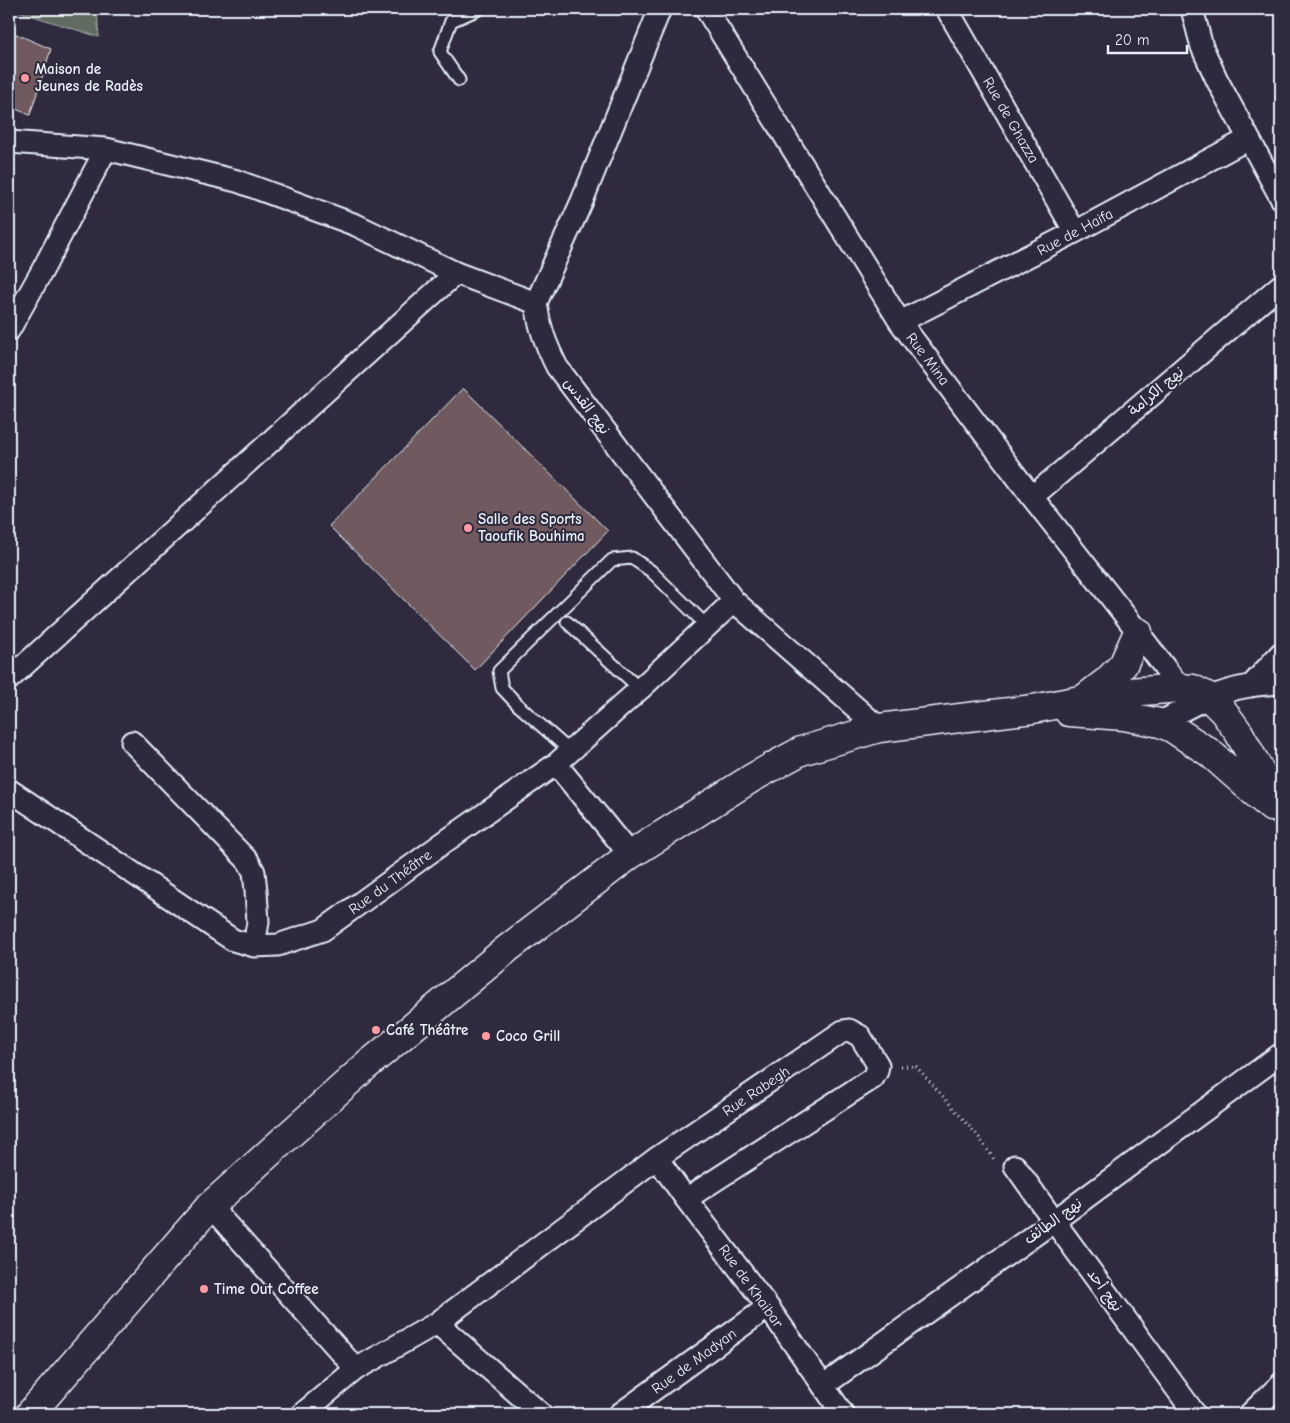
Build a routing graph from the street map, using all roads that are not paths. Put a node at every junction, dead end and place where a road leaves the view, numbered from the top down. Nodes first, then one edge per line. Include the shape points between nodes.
1 (479, 9) edge
2 (660, 9) edge
3 (706, 9) edge
4 (947, 9) edge
5 (1192, 9) edge
6 (459, 80) dead end
7 (1248, 139) junction
8 (9, 142) edge
9 (106, 149) junction
10 (1281, 198) edge
11 (1075, 232) junction
12 (456, 273) junction
13 (1281, 285) edge
14 (536, 303) junction
15 (900, 322) junction
16 (9, 330) edge
17 (1032, 497) junction
18 (734, 600) junction
19 (567, 622) dead end
20 (707, 626) junction
21 (1138, 632) junction
22 (1281, 653) edge
23 (9, 679) edge
24 (1281, 683) edge
25 (1251, 686) junction
26 (1180, 688) junction
27 (640, 689) junction
28 (1209, 697) junction
29 (1085, 699) junction
30 (1032, 709) junction
31 (1160, 723) junction
32 (879, 728) junction
33 (132, 742) dead end
34 (563, 758) junction
35 (9, 790) edge
36 (1281, 810) edge
37 (1281, 817) edge
38 (630, 854) junction
39 (254, 946) junction
40 (1281, 1054) edge
41 (657, 1158) junction
42 (1015, 1166) road end
43 (686, 1199) junction
44 (210, 1206) junction
45 (1054, 1221) junction
46 (768, 1307) junction
47 (437, 1323) junction
48 (356, 1369) junction
49 (1281, 1384) edge
50 (823, 1386) junction
51 (30, 1414) edge
52 (302, 1414) edge
53 (541, 1414) edge
54 (620, 1414) edge
55 (843, 1414) edge
56 (1195, 1414) edge
57 (1250, 1414) edge

1 - 6 lane via 451,21 440,52
2 - 14 street via 590,183
3 - 15 street, Rue Mina
4 - 11 street, Rue de Ghazza
5 - 7 street via 1202,47 1216,80
7 - 10 street
7 - 11 street, Rue de Haifa
8 - 9 street
9 - 12 street via 237,181 356,225
9 - 16 street
11 - 15 street, Rue de Haifa
12 - 14 street
12 - 23 street
13 - 17 street, نهج الكرامة
14 - 18 street, نهج القدس via 538,320 557,367
15 - 17 street, Rue Mina
17 - 21 street, Rue Mina
18 - 20 street, Rue du Théâtre
18 - 32 street, نهج القدس
19 - 27 lane
20 - 27 street, Rue du Théâtre
20 - 34 lane via 632,558 612,560 499,671 502,688
21 - 26 street, Rue Mina
21 - 29 main road via 1123,665
22 - 25 street
24 - 25 street
25 - 28 street
26 - 28 main road via 1193,689
26 - 29 main road
27 - 34 street, Rue du Théâtre
28 - 31 street
28 - 36 main road via 1239,733
29 - 30 main road
30 - 31 main road via 1124,716
30 - 32 main road
31 - 37 main road via 1210,753
32 - 38 main road via 801,751
33 - 39 street via 248,861 254,872 256,891 258,922
34 - 38 street
34 - 39 street, Rue du Théâtre via 323,930 278,945
35 - 39 street, Rue du Théâtre via 233,940
38 - 44 main road via 507,949 366,1066
40 - 45 street, نهج الطائف
41 - 43 street, Rue de Khaibar
41 - 43 street, Rue Rabegh via 843,1031 849,1030 860,1036 878,1065 873,1078
41 - 47 street, Rue Rabegh
42 - 45 street, نهج أحد
43 - 46 street, Rue de Khaibar
44 - 48 street
44 - 51 main road
45 - 50 street, نهج الطائف
45 - 56 street, نهج أحد
46 - 50 street, Rue de Khaibar
46 - 54 street, Rue de Madyan
47 - 48 street, Rue Rabegh
47 - 53 street
48 - 52 street, Rue Rabegh
49 - 57 street
50 - 55 street, Rue de Khaibar

